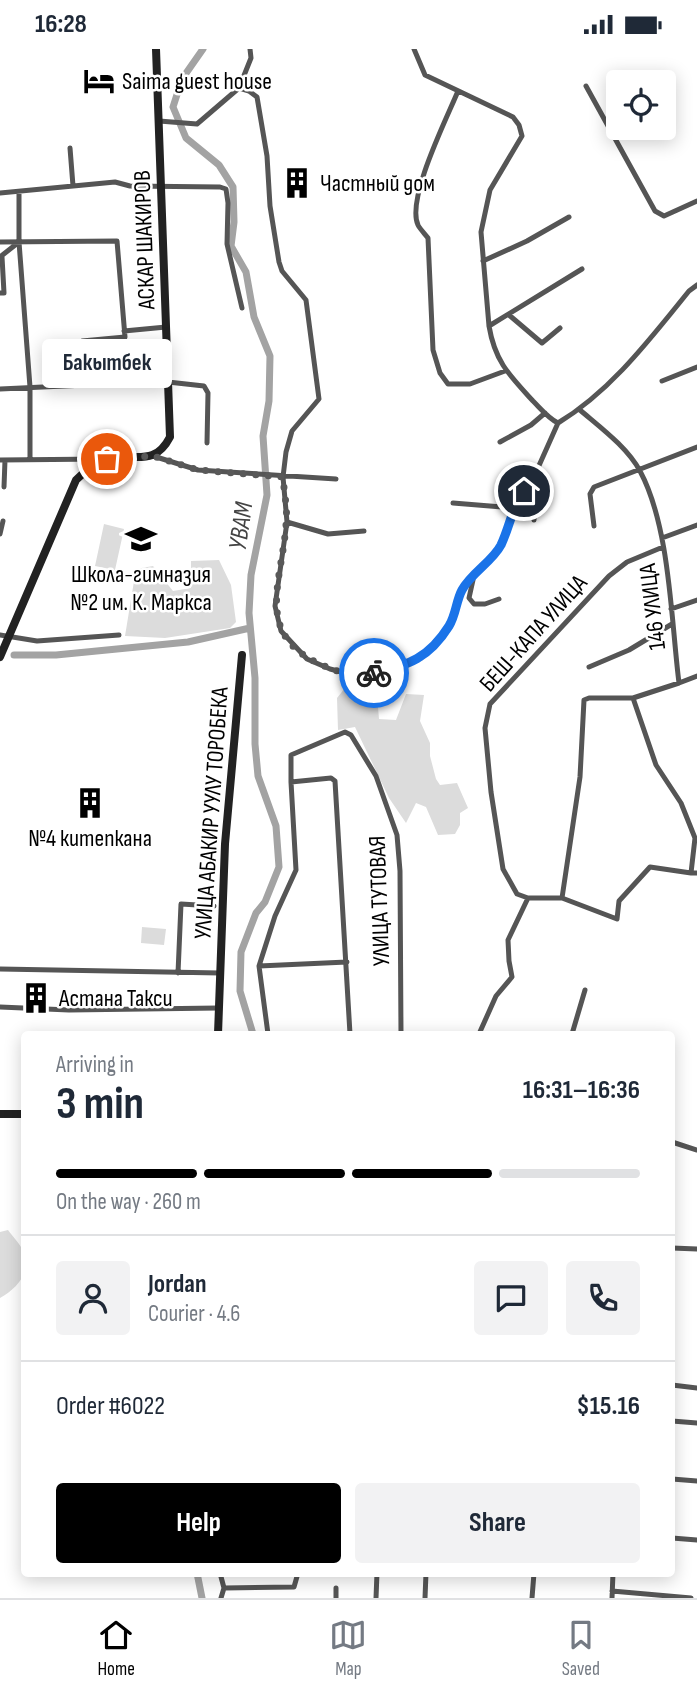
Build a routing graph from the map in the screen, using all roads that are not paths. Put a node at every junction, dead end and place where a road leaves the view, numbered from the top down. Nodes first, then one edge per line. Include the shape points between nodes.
1 (156, 49) edge
2 (250, 49) edge
3 (414, 49) edge
4 (586, 86) dead end
5 (239, 88) junction
6 (458, 90) junction
7 (159, 121) junction
8 (70, 149) dead end
9 (161, 185) junction
10 (73, 186) junction
11 (19, 192) junction
12 (0, 193) edge
13 (697, 201) edge
14 (569, 217) dead end
15 (0, 242) edge
16 (19, 242) junction
17 (1, 257) edge
18 (483, 261) junction
19 (582, 269) dead end
20 (697, 285) edge
21 (0, 293) edge
22 (242, 308) dead end
23 (509, 315) junction
24 (166, 327) junction
25 (489, 327) junction
26 (560, 328) dead end
27 (124, 331) junction
28 (697, 367) edge
29 (505, 371) junction
30 (662, 381) dead end
31 (168, 382) junction
32 (107, 384) dead end
33 (83, 385) junction
34 (30, 387) junction
35 (0, 389) edge
36 (580, 410) junction
37 (545, 413) junction
38 (558, 423) junction
39 (500, 442) dead end
40 (207, 443) dead end
41 (697, 447) edge
42 (153, 456) junction
43 (30, 459) junction
44 (107, 459) junction
45 (3, 460) edge
46 (640, 470) junction
47 (280, 477) junction
48 (337, 479) dead end
49 (533, 479) junction
50 (4, 487) dead end
51 (515, 502) junction
52 (453, 503) dead end
53 (534, 520) dead end
54 (3, 521) dead end
55 (287, 522) junction
56 (697, 525) edge
57 (594, 526) dead end
58 (365, 531) dead end
59 (0, 532) edge
60 (662, 538) junction
61 (663, 547) junction
62 (475, 574) junction
63 (499, 599) dead end
64 (697, 600) edge
65 (671, 609) junction
66 (672, 624) junction
67 (119, 635) dead end
68 (5, 638) edge
69 (242, 655) dead end
70 (0, 657) edge
71 (589, 667) dead end
72 (697, 676) edge
73 (679, 683) junction
74 (633, 698) junction
75 (291, 782) junction
76 (694, 873) edge
77 (528, 898) junction
78 (562, 898) junction
79 (214, 906) dead end
80 (347, 962) junction
81 (259, 966) junction
82 (0, 969) edge
83 (178, 973) junction
84 (220, 973) junction
85 (586, 990) dead end
86 (0, 1007) edge
87 (218, 1008) junction
88 (218, 1031) edge
89 (268, 1031) edge
90 (350, 1031) edge
91 (401, 1031) edge
92 (480, 1031) edge
93 (573, 1031) edge
94 (0, 1114) edge
95 (21, 1114) edge
96 (675, 1144) edge
97 (697, 1150) edge
98 (675, 1248) edge
99 (697, 1249) edge
100 (675, 1385) edge
101 (697, 1388) edge
102 (675, 1421) edge
103 (697, 1423) edge
104 (675, 1479) edge
105 (697, 1482) edge
106 (675, 1538) edge
107 (697, 1540) edge
108 (221, 1577) edge
109 (297, 1577) edge
110 (377, 1577) edge
111 (426, 1577) edge
112 (534, 1577) edge
113 (614, 1577) edge
114 (224, 1588) junction
115 (336, 1588) dead end
116 (612, 1591) junction
117 (221, 1598) edge
118 (336, 1598) edge
119 (376, 1598) edge
120 (425, 1598) edge
121 (532, 1598) edge
122 (611, 1598) edge
123 (691, 1598) edge

1 - 7 main road, АСКАР ШАКИРОВ
2 - 5 street
3 - 6 street via 425,75
4 - 13 street via 654,211 664,216
5 - 7 street via 197,124
5 - 47 street via 257,97 279,262 306,300 318,383 319,400 292,431
6 - 18 street via 513,117 522,136 490,190 481,232
6 - 29 street via 422,176 415,209 418,225 428,238 433,350 447,384 470,384
7 - 9 main road, АСКАР ШАКИРОВ
8 - 10 street
9 - 10 street via 116,182
9 - 22 street via 226,189 227,244
9 - 24 main road, АСКАР ШАКИРОВ
10 - 11 street
11 - 12 street
11 - 16 street
14 - 18 street
15 - 16 street
16 - 17 street
16 - 27 street via 117,241
16 - 34 street
17 - 21 street via 4,293
18 - 25 street
19 - 23 street
20 - 36 street
23 - 25 street
23 - 26 street via 542,344
24 - 27 street
24 - 31 main road, АСКАР ШАКИРОВ
25 - 29 street
27 - 33 street via 125,337 82,341
28 - 30 street
29 - 37 street
31 - 40 street via 204,386 208,393
31 - 42 main road, АСКАР ШАКИРОВ via 170,437
32 - 33 street
33 - 34 street
34 - 35 street
34 - 43 street
36 - 38 street
36 - 46 street, 146 УЛИЦА via 622,447
37 - 38 street
37 - 39 street
38 - 49 street
41 - 46 street
42 - 44 main road
42 - 47 street via 198,470
43 - 44 street
43 - 45 street
44 - 68 main road via 76,480
45 - 50 street
46 - 57 street via 594,487 590,493
46 - 60 street, 146 УЛИЦА
47 - 48 street
47 - 55 street
49 - 51 street
49 - 53 street
51 - 52 street via 502,507
51 - 62 street via 500,547
54 - 59 street
55 - 58 street via 328,534
55 - 62 street via 275,606 281,631 307,659 330,669 358,676 421,658 450,625 462,590
56 - 60 street
60 - 61 street, 146 УЛИЦА
61 - 65 street, 146 УЛИЦА
61 - 77 street, БЕШ-КАПА УЛИЦА via 627,562 609,576 491,704 485,728 503,869 517,894
62 - 63 street via 469,598 474,604
64 - 65 street
65 - 66 street, 146 УЛИЦА
66 - 71 street
66 - 73 street, 146 УЛИЦА
67 - 68 street via 37,641
68 - 70 main road
69 - 84 main road, УЛИЦА АБАКИР УУЛУ ТОРОБЕКА via 225,844
72 - 73 street, 146 УЛИЦА
73 - 74 street
74 - 76 street via 656,765 681,803 695,838
74 - 78 street via 584,700 580,777
75 - 80 street via 331,778 335,782
75 - 81 street via 296,870
75 - 91 street, УЛИЦА ТУТОВАЯ via 291,755 342,733 351,735 376,776 397,835
76 - 78 street via 650,867 620,901 617,919
77 - 78 street
77 - 92 street via 508,940 512,977 496,996
79 - 83 street, УЛИЦА АБАКИР УУЛУ ТОРОБЕКА via 181,904
80 - 81 street
80 - 90 street
81 - 89 street
82 - 83 street, УЛИЦА АБАКИР УУЛУ ТОРОБЕКА
83 - 84 street, УЛИЦА АБАКИР УУЛУ ТОРОБЕКА
84 - 87 main road, УЛИЦА АБАКИР УУЛУ ТОРОБЕКА
85 - 93 street
86 - 87 street
87 - 88 main road, УЛИЦА АБАКИР УУЛУ ТОРОБЕКА
94 - 95 main road
96 - 97 street
98 - 99 street
100 - 101 street
102 - 103 street
104 - 105 street
106 - 107 street
108 - 114 street
109 - 114 street via 294,1587
110 - 119 street
111 - 120 street
112 - 121 street
113 - 116 street
114 - 117 street
115 - 118 street
116 - 122 street
116 - 123 street

